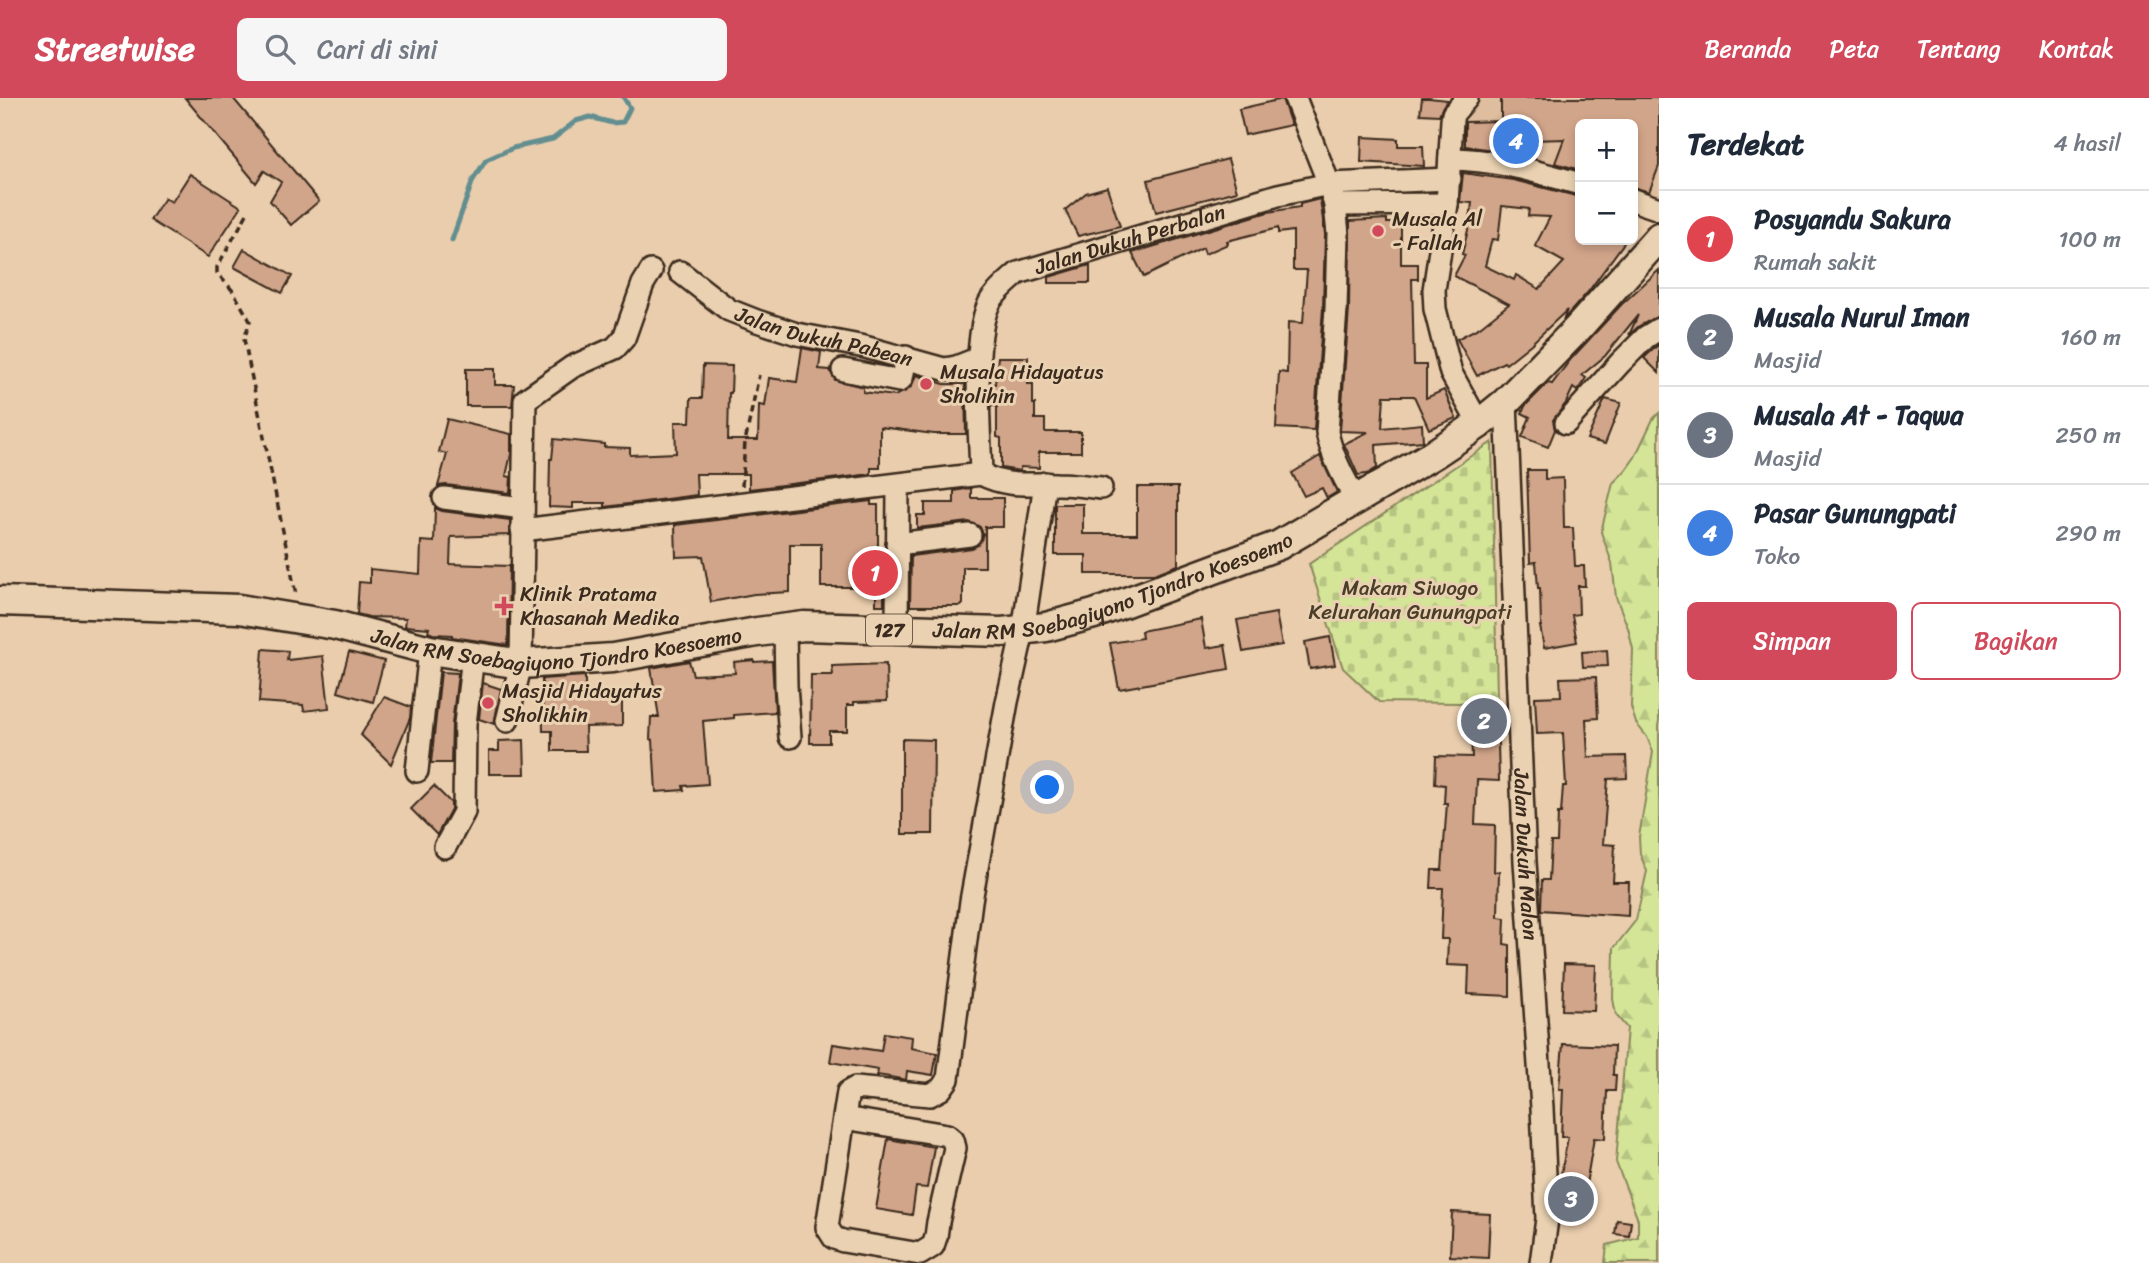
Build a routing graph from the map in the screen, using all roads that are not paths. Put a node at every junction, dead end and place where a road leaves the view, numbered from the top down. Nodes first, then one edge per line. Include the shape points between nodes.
1 (1295, 98) edge
2 (1467, 98) edge
3 (1450, 169) junction
4 (1575, 183) edge
5 (1329, 184) junction
6 (1638, 202) edge
7 (1447, 204) junction
8 (1335, 205) junction
9 (1659, 209) edge
10 (1659, 237) edge
11 (651, 271) dead end
12 (680, 272) dead end
13 (1659, 329) edge
14 (906, 357) junction
15 (979, 358) junction
16 (843, 370) dead end
17 (1506, 402) junction
18 (1566, 423) dead end
19 (1479, 424) junction
20 (981, 474) junction
21 (1045, 483) junction
22 (898, 485) junction
23 (1101, 488) dead end
24 (444, 498) dead end
25 (1356, 500) junction
26 (523, 508) junction
27 (522, 530) junction
28 (970, 535) dead end
29 (897, 544) junction
30 (0, 601) edge
31 (785, 628) junction
32 (897, 630) junction
33 (1023, 631) junction
34 (430, 650) junction
35 (473, 656) junction
36 (521, 664) junction
37 (508, 721) dead end
38 (790, 737) dead end
39 (417, 771) dead end
40 (445, 846) dead end
41 (844, 1118) junction
42 (1541, 1263) edge

1 - 5 street
2 - 3 street via 1453,114
3 - 4 street, Jalan Dukuh Perbalan via 1488,162
3 - 5 street, Jalan Dukuh Perbalan
3 - 7 street
5 - 8 street
5 - 15 street, Jalan Dukuh Perbalan via 1018,273 992,300 984,316
6 - 9 street
7 - 8 street
7 - 19 street via 1435,309 1451,373
8 - 25 street via 1336,309 1327,432
10 - 17 main road, Jalan RM Soebagiyono Tjondro Koesoemo / 127
11 - 26 street via 624,338 615,348 572,367 525,400
12 - 14 street, Jalan Dukuh Pabean via 729,310 757,321
13 - 18 street via 1620,363
14 - 15 street, Jalan Dukuh Pabean via 944,369
14 - 16 street via 899,381
15 - 20 street, Jalan Dukuh Perbalan
17 - 19 main road, Jalan RM Soebagiyono Tjondro Koesoemo / 127
17 - 42 street, Jalan Dukuh Malon via 1525,862 1547,1205
19 - 25 main road, Jalan RM Soebagiyono Tjondro Koesoemo / 127
20 - 21 street via 1017,485
20 - 22 street
21 - 23 street
21 - 33 street
22 - 27 street
22 - 29 street
24 - 26 street
25 - 33 main road, Jalan RM Soebagiyono Tjondro Koesoemo / 127 via 1279,545 1094,614
26 - 27 street
27 - 36 street
28 - 29 street
29 - 32 street
30 - 34 main road, Jalan RM Soebagiyono Tjondro Koesoemo / 127 via 239,609 335,625
31 - 32 main road, Jalan RM Soebagiyono Tjondro Koesoemo / 127
31 - 36 main road, Jalan RM Soebagiyono Tjondro Koesoemo / 127 via 613,659
31 - 38 street
32 - 33 main road, Jalan RM Soebagiyono Tjondro Koesoemo / 127
33 - 41 street via 971,901 948,1079 930,1094 855,1088 848,1092
34 - 35 main road, Jalan RM Soebagiyono Tjondro Koesoemo / 127
34 - 39 street
35 - 36 main road, Jalan RM Soebagiyono Tjondro Koesoemo / 127
35 - 40 street via 464,812
36 - 37 street
41 - 41 street via 947,1135 953,1140 933,1246 920,1254 834,1238 827,1227

